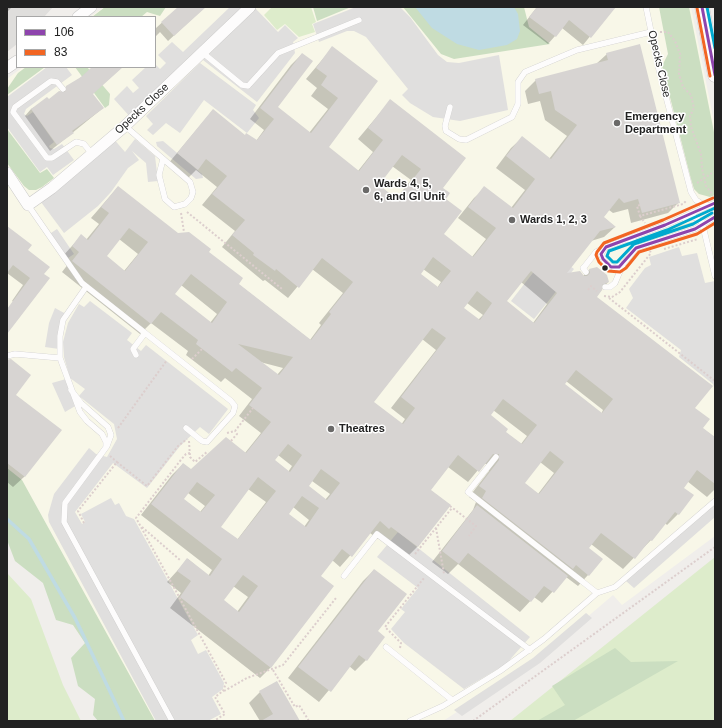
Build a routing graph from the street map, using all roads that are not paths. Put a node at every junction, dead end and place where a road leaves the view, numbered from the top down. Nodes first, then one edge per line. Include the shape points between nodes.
1 (92, 7) edge
2 (250, 7) edge
3 (646, 7) edge
4 (702, 7) edge
5 (78, 16) edge
6 (359, 20) dead end
7 (651, 32) junction
8 (712, 45) edge
9 (203, 53) junction
10 (16, 62) edge
11 (7, 68) edge
12 (715, 75) edge
13 (63, 89) dead end
14 (450, 107) dead end
15 (125, 126) junction
16 (92, 154) junction
17 (163, 159) junction
18 (7, 173) edge
19 (714, 199) edge
20 (28, 205) junction
21 (707, 205) junction
22 (715, 217) edge
23 (665, 225) junction
24 (703, 225) junction
25 (706, 237) junction
26 (625, 239) junction
27 (606, 247) junction
28 (636, 248) junction
29 (623, 264) junction
30 (586, 272) dead end
31 (715, 276) edge
32 (606, 286) dead end
33 (86, 287) junction
34 (145, 333) junction
35 (136, 355) dead end
36 (7, 356) edge
37 (60, 358) junction
38 (71, 390) junction
39 (186, 428) dead end
40 (105, 449) junction
41 (496, 457) dead end
42 (715, 501) edge
43 (344, 576) dead end
44 (597, 593) junction
45 (386, 647) dead end
46 (530, 650) junction
47 (452, 700) junction
48 (172, 721) edge
49 (410, 721) edge

1 - 5 street
2 - 9 street, Opecks Close
3 - 7 lane, Opecks Close
4 - 8 street
6 - 9 lane via 278,53 248,86 242,85
7 - 14 lane via 577,50 525,72 518,82 518,104 512,117 466,140 446,131
7 - 21 lane, Opecks Close via 689,185 694,198
8 - 12 street
9 - 15 street, Opecks Close
10 - 11 street
13 - 16 lane via 57,82 51,81 15,107 14,112 48,158 76,142 84,144
15 - 16 street, Opecks Close
15 - 17 lane
16 - 20 street, Opecks Close
17 - 17 lane via 193,186 191,198 180,206 170,205 163,195 159,175
18 - 20 street
19 - 21 lane
20 - 33 lane via 74,274
21 - 23 lane
22 - 24 lane
22 - 25 lane
23 - 24 lane via 695,217 700,219
23 - 26 lane
24 - 25 lane
24 - 28 lane via 695,230
25 - 31 lane
26 - 27 lane
26 - 28 lane via 634,241
27 - 29 lane via 601,254 606,264 615,268
27 - 30 lane via 584,266
28 - 29 lane
29 - 32 lane via 615,283 610,287
33 - 34 lane
33 - 37 lane via 63,320
34 - 35 lane via 133,348
34 - 39 lane via 231,400 235,406 233,413 207,442
36 - 37 lane via 15,354
37 - 38 lane
38 - 40 lane via 81,414 106,439
38 - 40 lane via 81,404 108,427 110,439
40 - 48 lane via 65,503 64,522
41 - 44 lane via 468,492
42 - 44 lane via 615,587
43 - 46 lane via 377,534
44 - 46 lane
45 - 47 lane
46 - 47 lane
47 - 49 lane

